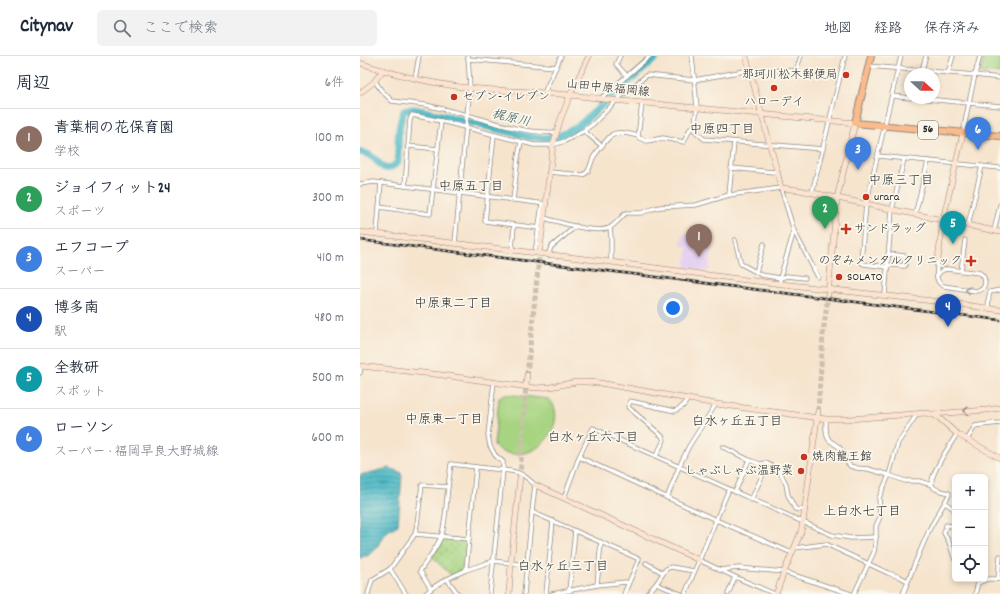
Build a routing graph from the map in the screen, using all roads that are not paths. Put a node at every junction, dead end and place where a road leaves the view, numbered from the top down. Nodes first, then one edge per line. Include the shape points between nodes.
1 (419, 56) edge
2 (501, 56) edge
3 (561, 56) edge
4 (589, 56) edge
5 (620, 56) edge
6 (650, 56) edge
7 (692, 56) edge
8 (746, 56) edge
9 (801, 56) edge
10 (845, 56) edge
11 (871, 56) edge
12 (901, 56) edge
13 (926, 56) edge
14 (953, 56) edge
15 (980, 56) edge
16 (468, 58) edge
17 (502, 62) junction
18 (360, 63) edge
19 (868, 66) junction
20 (556, 67) junction
21 (923, 68) edge
22 (898, 69) junction
23 (904, 69) edge
24 (383, 70) junction
25 (750, 70) junction
26 (940, 72) edge
27 (948, 73) junction
28 (975, 75) junction
29 (627, 76) junction
30 (1000, 78) edge
31 (415, 79) junction
32 (694, 80) junction
33 (375, 81) junction
34 (470, 88) junction
35 (360, 93) edge
36 (544, 94) junction
37 (570, 95) junction
38 (892, 96) junction
39 (904, 97) edge
40 (601, 99) junction
41 (614, 100) junction
42 (940, 100) edge
43 (969, 102) junction
44 (642, 103) junction
45 (1000, 106) edge
46 (697, 108) junction
47 (762, 114) junction
48 (467, 115) junction
49 (441, 121) junction
50 (830, 121) junction
51 (855, 123) junction
52 (885, 125) junction
53 (466, 127) junction
54 (694, 127) junction
55 (584, 131) junction
56 (556, 133) junction
57 (963, 133) junction
58 (494, 134) junction
59 (638, 136) junction
60 (1000, 136) edge
61 (521, 142) junction
62 (734, 142) junction
63 (553, 144) junction
64 (770, 145) junction
65 (408, 146) junction
66 (602, 146) junction
67 (438, 149) junction
68 (823, 149) junction
69 (878, 156) junction
70 (904, 159) junction
71 (928, 161) junction
72 (955, 164) junction
73 (982, 166) junction
74 (731, 168) junction
75 (1000, 168) edge
76 (778, 171) junction
77 (549, 172) junction
78 (381, 183) junction
79 (360, 184) edge
80 (404, 186) junction
81 (780, 188) junction
82 (433, 190) junction
83 (459, 193) junction
84 (812, 193) junction
85 (729, 195) junction
86 (487, 197) junction
87 (837, 198) junction
88 (514, 200) junction
89 (544, 204) junction
90 (866, 204) junction
91 (1000, 205) edge
92 (379, 207) junction
93 (892, 210) junction
94 (916, 215) junction
95 (544, 218) junction
96 (943, 220) junction
97 (514, 225) junction
98 (968, 225) junction
99 (576, 226) junction
100 (539, 228) junction
101 (610, 228) junction
102 (794, 231) junction
103 (994, 231) junction
104 (360, 232) edge
105 (1000, 232) edge
106 (377, 233) junction
107 (734, 240) dead end
108 (965, 240) dead end
109 (455, 243) junction
110 (764, 244) dead end
111 (540, 249) tunnel mouth
112 (512, 250) junction
113 (535, 253) junction
114 (888, 254) junction
115 (548, 255) junction
116 (938, 259) junction
117 (611, 262) junction
118 (887, 266) junction
119 (946, 269) junction
120 (961, 271) junction
121 (756, 272) junction
122 (937, 276) junction
123 (818, 277) dead end
124 (805, 278) dead end
125 (780, 280) junction
126 (1000, 290) edge
127 (829, 292) junction
128 (885, 295) junction
129 (988, 308) junction
130 (1000, 310) edge
131 (360, 366) edge
132 (360, 373) edge
133 (527, 375) tunnel mouth
134 (494, 382) junction
135 (526, 385) tunnel mouth
136 (688, 399) junction
137 (716, 404) junction
138 (1000, 408) edge
139 (818, 412) tunnel mouth
140 (951, 412) junction
141 (917, 414) junction
142 (931, 414) junction
143 (817, 418) junction
144 (826, 419) junction
145 (946, 423) junction
146 (1000, 423) edge
147 (957, 434) junction
148 (967, 440) junction
149 (723, 447) dead end
150 (656, 456) junction
151 (579, 458) junction
152 (1000, 458) edge
153 (749, 460) junction
154 (476, 467) junction
155 (679, 467) junction
156 (503, 470) junction
157 (765, 470) dead end
158 (889, 475) junction
159 (520, 477) tunnel mouth
160 (535, 485) junction
161 (932, 485) junction
162 (448, 487) junction
163 (729, 490) junction
164 (735, 492) junction
165 (564, 498) junction
166 (667, 498) junction
167 (751, 500) junction
168 (945, 503) junction
169 (805, 510) junction
170 (954, 510) edge
171 (532, 512) junction
172 (716, 520) junction
173 (553, 521) junction
174 (803, 522) junction
175 (952, 525) edge
176 (575, 531) junction
177 (415, 534) junction
178 (441, 537) junction
179 (876, 537) junction
180 (469, 540) junction
181 (600, 542) junction
182 (952, 549) edge
183 (793, 551) junction
184 (1000, 556) edge
185 (699, 560) junction
186 (493, 561) junction
187 (646, 562) dead end
188 (511, 563) junction
189 (527, 564) junction
190 (869, 564) junction
191 (390, 569) junction
192 (466, 570) junction
193 (719, 570) junction
194 (694, 571) junction
195 (784, 572) junction
196 (663, 573) junction
197 (735, 577) junction
198 (447, 579) junction
199 (988, 579) edge
200 (999, 579) edge
201 (908, 581) junction
202 (976, 582) edge
203 (628, 584) junction
204 (656, 584) junction
205 (597, 585) junction
206 (431, 589) junction
207 (569, 591) junction
208 (368, 594) edge
209 (406, 594) edge
210 (425, 594) edge
211 (458, 594) edge
212 (490, 594) edge
213 (509, 594) edge
214 (524, 594) edge
215 (546, 594) edge
216 (552, 594) edge
217 (624, 594) edge
218 (647, 594) edge
219 (681, 594) edge
220 (686, 594) edge
221 (728, 594) edge
222 (776, 594) edge
223 (851, 594) edge
224 (854, 594) edge
225 (904, 594) edge
226 (975, 594) edge

1 - 31 street
2 - 17 street
3 - 20 street
4 - 37 street
5 - 29 street via 616,64
6 - 29 street
7 - 32 street
8 - 25 street
9 - 25 street via 796,71
10 - 50 street
11 - 19 main road
12 - 22 street
13 - 21 street
14 - 27 street
15 - 28 street
16 - 17 street
16 - 34 street
17 - 20 street
18 - 24 street, 山田中原福岡線
19 - 22 street
19 - 51 main road
20 - 36 street
22 - 23 street
22 - 38 street
24 - 31 street, 山田中原福岡線
24 - 33 street
25 - 32 street
25 - 47 street
26 - 27 street
27 - 28 street
28 - 30 street
28 - 43 street
29 - 40 street
31 - 34 street, 山田中原福岡線
32 - 41 street via 647,75
32 - 46 street
33 - 35 street
33 - 48 street via 392,101 426,105
34 - 36 street, 山田中原福岡線
34 - 48 street
36 - 37 street, 山田中原福岡線
37 - 40 street, 山田中原福岡線
37 - 56 street
38 - 39 street
38 - 52 street
40 - 41 street, 山田中原福岡線
41 - 44 street, 山田中原福岡線
41 - 55 street
42 - 43 street
43 - 45 street
43 - 57 street
44 - 46 street, 山田中原福岡線
44 - 59 street
46 - 47 street, 山田中原福岡線
46 - 54 street
47 - 50 street, 山田中原福岡線
47 - 64 street
48 - 53 street
48 - 56 street via 537,132
49 - 53 street
49 - 65 street via 412,115
49 - 67 street
50 - 51 street, 山田中原福岡線
50 - 68 street
51 - 52 main road, 56
51 - 87 street
52 - 57 main road, 56
52 - 69 street
53 - 58 street
53 - 83 street
54 - 59 street via 690,129 684,142 662,138 647,141
54 - 62 street via 694,130 704,138
55 - 63 street
55 - 66 street
56 - 63 street
57 - 60 main road, 56
57 - 72 street
58 - 61 street
58 - 86 street
59 - 66 street via 618,133 611,135
61 - 63 street via 534,145
61 - 88 street
62 - 64 street
62 - 74 street
63 - 77 street
64 - 68 street
64 - 76 street
65 - 67 street
65 - 80 street
66 - 77 street via 586,174
67 - 82 street
68 - 84 street
69 - 70 street
69 - 90 street
70 - 71 street
70 - 93 street
71 - 72 street
71 - 94 street
72 - 73 street
72 - 96 street
73 - 75 street
73 - 98 street
74 - 76 street
74 - 85 street
76 - 81 street
77 - 89 street
78 - 79 street
78 - 80 street
78 - 92 street
80 - 82 street
81 - 84 street
81 - 85 street
81 - 102 street
82 - 83 street
82 - 92 street via 430,214
83 - 86 street
83 - 109 street
84 - 87 street
85 - 101 street via 696,205 660,207 636,214 626,213
86 - 88 street
86 - 97 street via 485,221
87 - 90 street
87 - 127 street
88 - 89 street
89 - 95 street
89 - 100 street
90 - 93 street
90 - 118 street via 861,261 864,264
91 - 103 street
92 - 106 street
93 - 94 street
93 - 114 street
94 - 96 street
95 - 99 street
95 - 111 street
96 - 98 street
96 - 116 street
97 - 100 street
97 - 112 street
98 - 103 street
99 - 101 street via 596,230
99 - 115 street via 551,247
100 - 113 street
101 - 117 street
102 - 123 street
102 - 125 street
103 - 105 street
104 - 106 street
106 - 109 street
107 - 121 street via 741,264
108 - 120 street
109 - 112 street
110 - 121 street
112 - 113 street
113 - 115 street
114 - 118 street
114 - 118 street via 905,256 905,266
115 - 117 street
116 - 119 street
116 - 122 street
117 - 125 street via 746,280
118 - 128 street
119 - 120 street
119 - 122 street
120 -> 122 street via 983,275 983,289 976,291 944,286 937,281
121 - 125 street via 760,276
124 - 125 street via 786,276
125 - 127 street
126 - 129 street via 990,292
127 - 128 street
128 - 129 street
129 - 130 street
131 - 132 street
131 - 134 street
133 - 135 street
134 - 136 street via 535,388 576,382 600,383
134 - 156 street via 488,435 490,446 503,462
136 - 137 street
136 - 150 street via 683,406 674,411 630,401 628,407 664,440
137 - 143 street
137 - 155 street
138 -> 140 street
139 - 143 street
140 - 142 street
140 - 145 street
141 - 142 street
141 - 144 street
141 - 158 street via 898,443
142 - 145 street
143 - 144 street
143 - 169 street
144 - 158 street via 829,440 844,453 845,460 850,466
145 - 147 street
146 - 148 street via 975,426
147 - 148 street
147 - 161 street via 941,460
148 - 152 street
149 - 153 street
150 - 151 street via 593,428
150 - 155 street
151 - 165 street
151 - 166 street
153 - 164 street
153 - 169 street via 760,464 766,463 779,470 795,509
154 - 156 street
154 - 162 street via 451,464
154 - 180 street
155 - 163 street
155 - 166 street
156 - 160 street via 524,474
156 - 186 street
157 - 167 street
158 - 161 street via 904,481 919,481
158 - 179 street via 879,498 880,517 876,526
159 - 188 street
160 - 165 street
160 - 171 street
161 - 168 street via 949,493
162 - 177 street via 422,484
162 - 178 street
163 - 164 street
163 - 172 street
164 - 167 street
165 - 185 street
166 - 172 street
167 - 174 street
168 - 170 street
168 - 201 street via 930,528
169 - 174 street
171 - 173 street
171 - 189 street
172 - 183 street
172 - 185 street
173 - 176 street
173 - 215 street
174 - 179 street via 832,535 852,538
174 - 183 street
175 - 182 street via 946,525 944,533
176 - 181 street
176 - 207 street
177 - 178 street
177 - 191 street
178 - 180 street
178 - 206 street via 420,571
179 - 190 street
180 - 192 street
181 - 203 street via 639,559
181 - 205 street
183 - 190 street via 826,544
183 - 195 street
184 - 200 street
185 - 193 street
185 - 194 street
186 - 188 street
186 - 192 street
186 - 212 street
187 - 196 street
188 - 189 street
188 - 213 street
189 - 214 street
190 - 201 street
190 - 224 street
191 - 208 street via 372,580
191 - 209 street
192 - 198 street
193 - 195 street via 739,568
193 - 197 street
194 - 196 street via 671,567
194 - 220 street
195 - 222 street
195 - 223 street
196 - 204 street
197 - 221 street
197 - 222 street
198 - 206 street
198 - 211 street
199 - 200 street
201 - 225 street
202 - 226 street
203 - 205 street via 626,582
203 - 217 street
204 - 218 street
204 - 219 street
205 - 207 street
206 - 210 street
207 - 216 street

